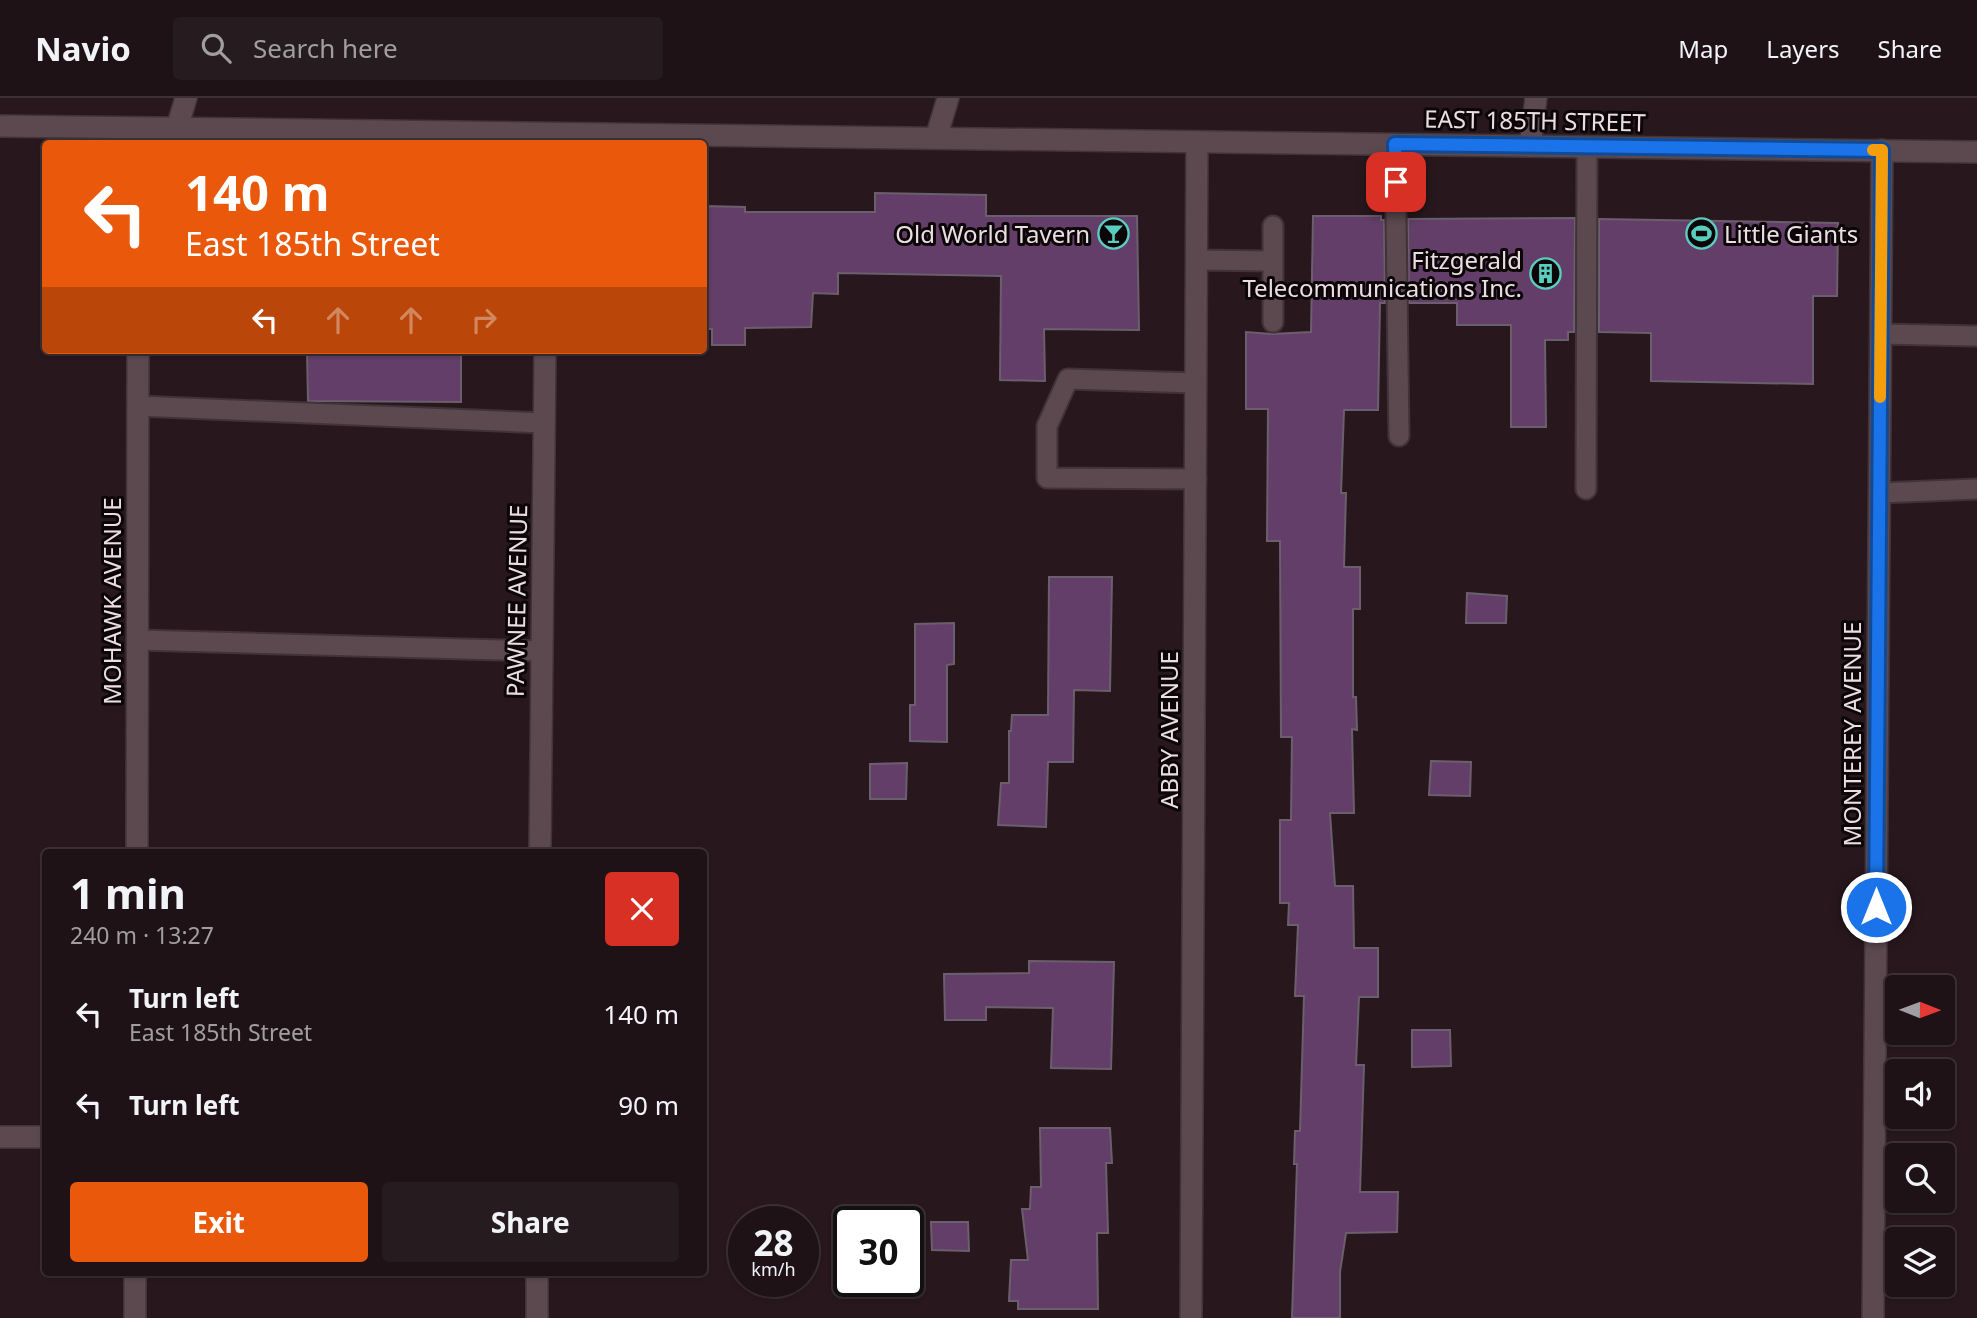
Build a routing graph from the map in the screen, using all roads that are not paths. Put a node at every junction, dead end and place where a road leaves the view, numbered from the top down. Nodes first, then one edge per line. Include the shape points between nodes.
1 (186, 98) edge
2 (948, 98) edge
3 (1536, 98) edge
4 (0, 126) edge
5 (177, 128) junction
6 (139, 135) edge
7 (547, 138) edge
8 (936, 138) junction
9 (1198, 142) junction
10 (1395, 144) junction
11 (1530, 146) junction
12 (1587, 147) junction
13 (1882, 150) junction
14 (1977, 152) edge
15 (1273, 226) dead end
16 (1197, 260) junction
17 (1273, 261) junction
18 (1273, 322) dead end
19 (1881, 334) junction
20 (1977, 336) edge
21 (138, 354) edge
22 (545, 354) edge
23 (1196, 383) junction
24 (138, 406) junction
25 (544, 423) junction
26 (1399, 436) dead end
27 (1196, 479) junction
28 (1586, 489) dead end
29 (1977, 489) edge
30 (1880, 493) junction
31 (137, 640) junction
32 (542, 651) junction
33 (137, 849) edge
34 (540, 849) edge
35 (0, 1137) edge
36 (42, 1137) edge
37 (135, 1276) edge
38 (537, 1276) edge
39 (135, 1318) edge
40 (537, 1318) edge
41 (1191, 1318) edge
42 (1873, 1318) edge

1 - 5 street
2 - 8 street
3 - 11 street
4 - 6 street, EAST 185TH STREET
5 - 6 street, EAST 185TH STREET
5 - 7 street, EAST 185TH STREET
7 - 8 street, EAST 185TH STREET
8 - 9 street, EAST 185TH STREET
9 - 10 street, EAST 185TH STREET
9 - 16 street, ABBY AVENUE
10 - 11 street, EAST 185TH STREET
10 - 26 lane
11 - 12 street, EAST 185TH STREET
12 - 13 street, EAST 185TH STREET
12 - 28 lane
13 - 14 street, EAST 185TH STREET
13 - 19 street, MONTEREY AVENUE
15 - 17 lane
16 - 17 lane
16 - 23 street, ABBY AVENUE
17 - 18 lane
19 - 20 lane
19 - 30 street, MONTEREY AVENUE
21 - 24 street, MOHAWK AVENUE
22 - 25 street, PAWNEE AVENUE
23 - 27 street, ABBY AVENUE
23 - 27 lane via 1068,379 1047,426 1047,478
24 - 25 lane
24 - 31 street, MOHAWK AVENUE
25 - 32 street, PAWNEE AVENUE
27 - 41 street, ABBY AVENUE
29 - 30 lane
30 - 42 street, MONTEREY AVENUE
31 - 32 lane
31 - 33 street, MOHAWK AVENUE
32 - 34 street, PAWNEE AVENUE
35 - 36 street
37 - 39 street
38 - 40 street

